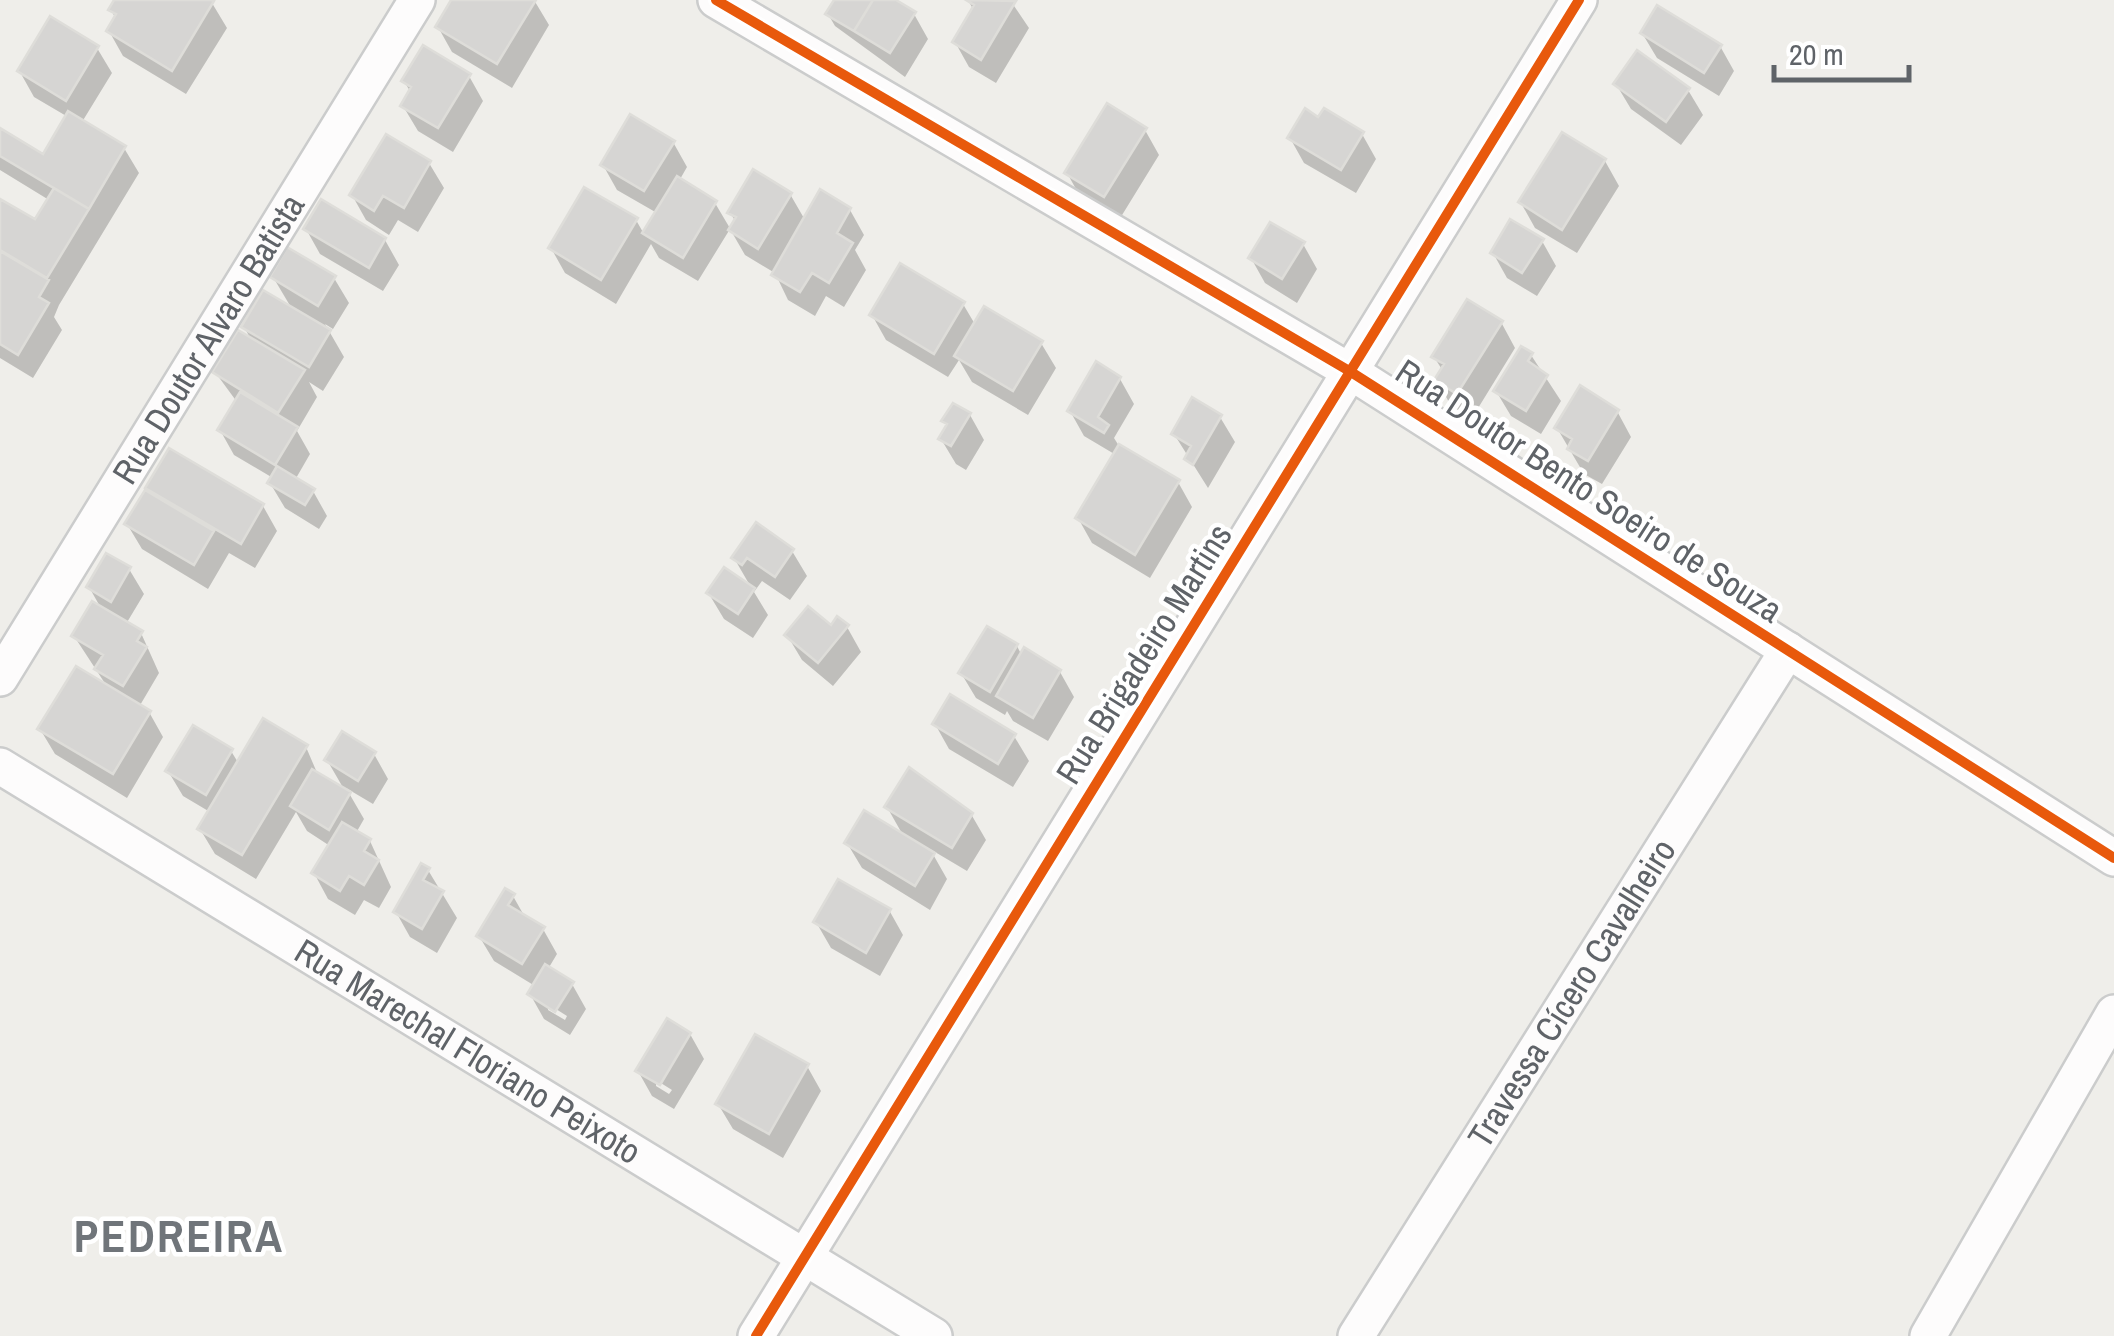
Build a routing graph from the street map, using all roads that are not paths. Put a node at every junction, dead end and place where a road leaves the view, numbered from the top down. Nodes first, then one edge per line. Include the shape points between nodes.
1 (418, 0) edge
2 (716, 0) edge
3 (1579, 0) edge
4 (1351, 372) junction
5 (1788, 650) junction
6 (0, 678) edge
7 (0, 766) edge
8 (2114, 858) edge
9 (2114, 1013) edge
10 (805, 1256) junction
11 (756, 1336) edge
12 (934, 1336) edge
13 (1356, 1336) edge
14 (1928, 1336) edge

1 - 6 street, Rua Doutor Alvaro Batista
2 - 4 street, Rua Doutor Bento Soeiro de Souza
3 - 4 street, Rua Brigadeiro Martins
4 - 5 street, Rua Doutor Bento Soeiro de Souza
4 - 10 street, Rua Brigadeiro Martins
5 - 8 street, Rua Doutor Bento Soeiro de Souza
5 - 13 street, Travessa Cícero Cavalheiro
7 - 10 street, Rua Marechal Floriano Peixoto
9 - 14 street
10 - 11 street, Rua Brigadeiro Martins
10 - 12 street, Rua Marechal Floriano Peixoto

